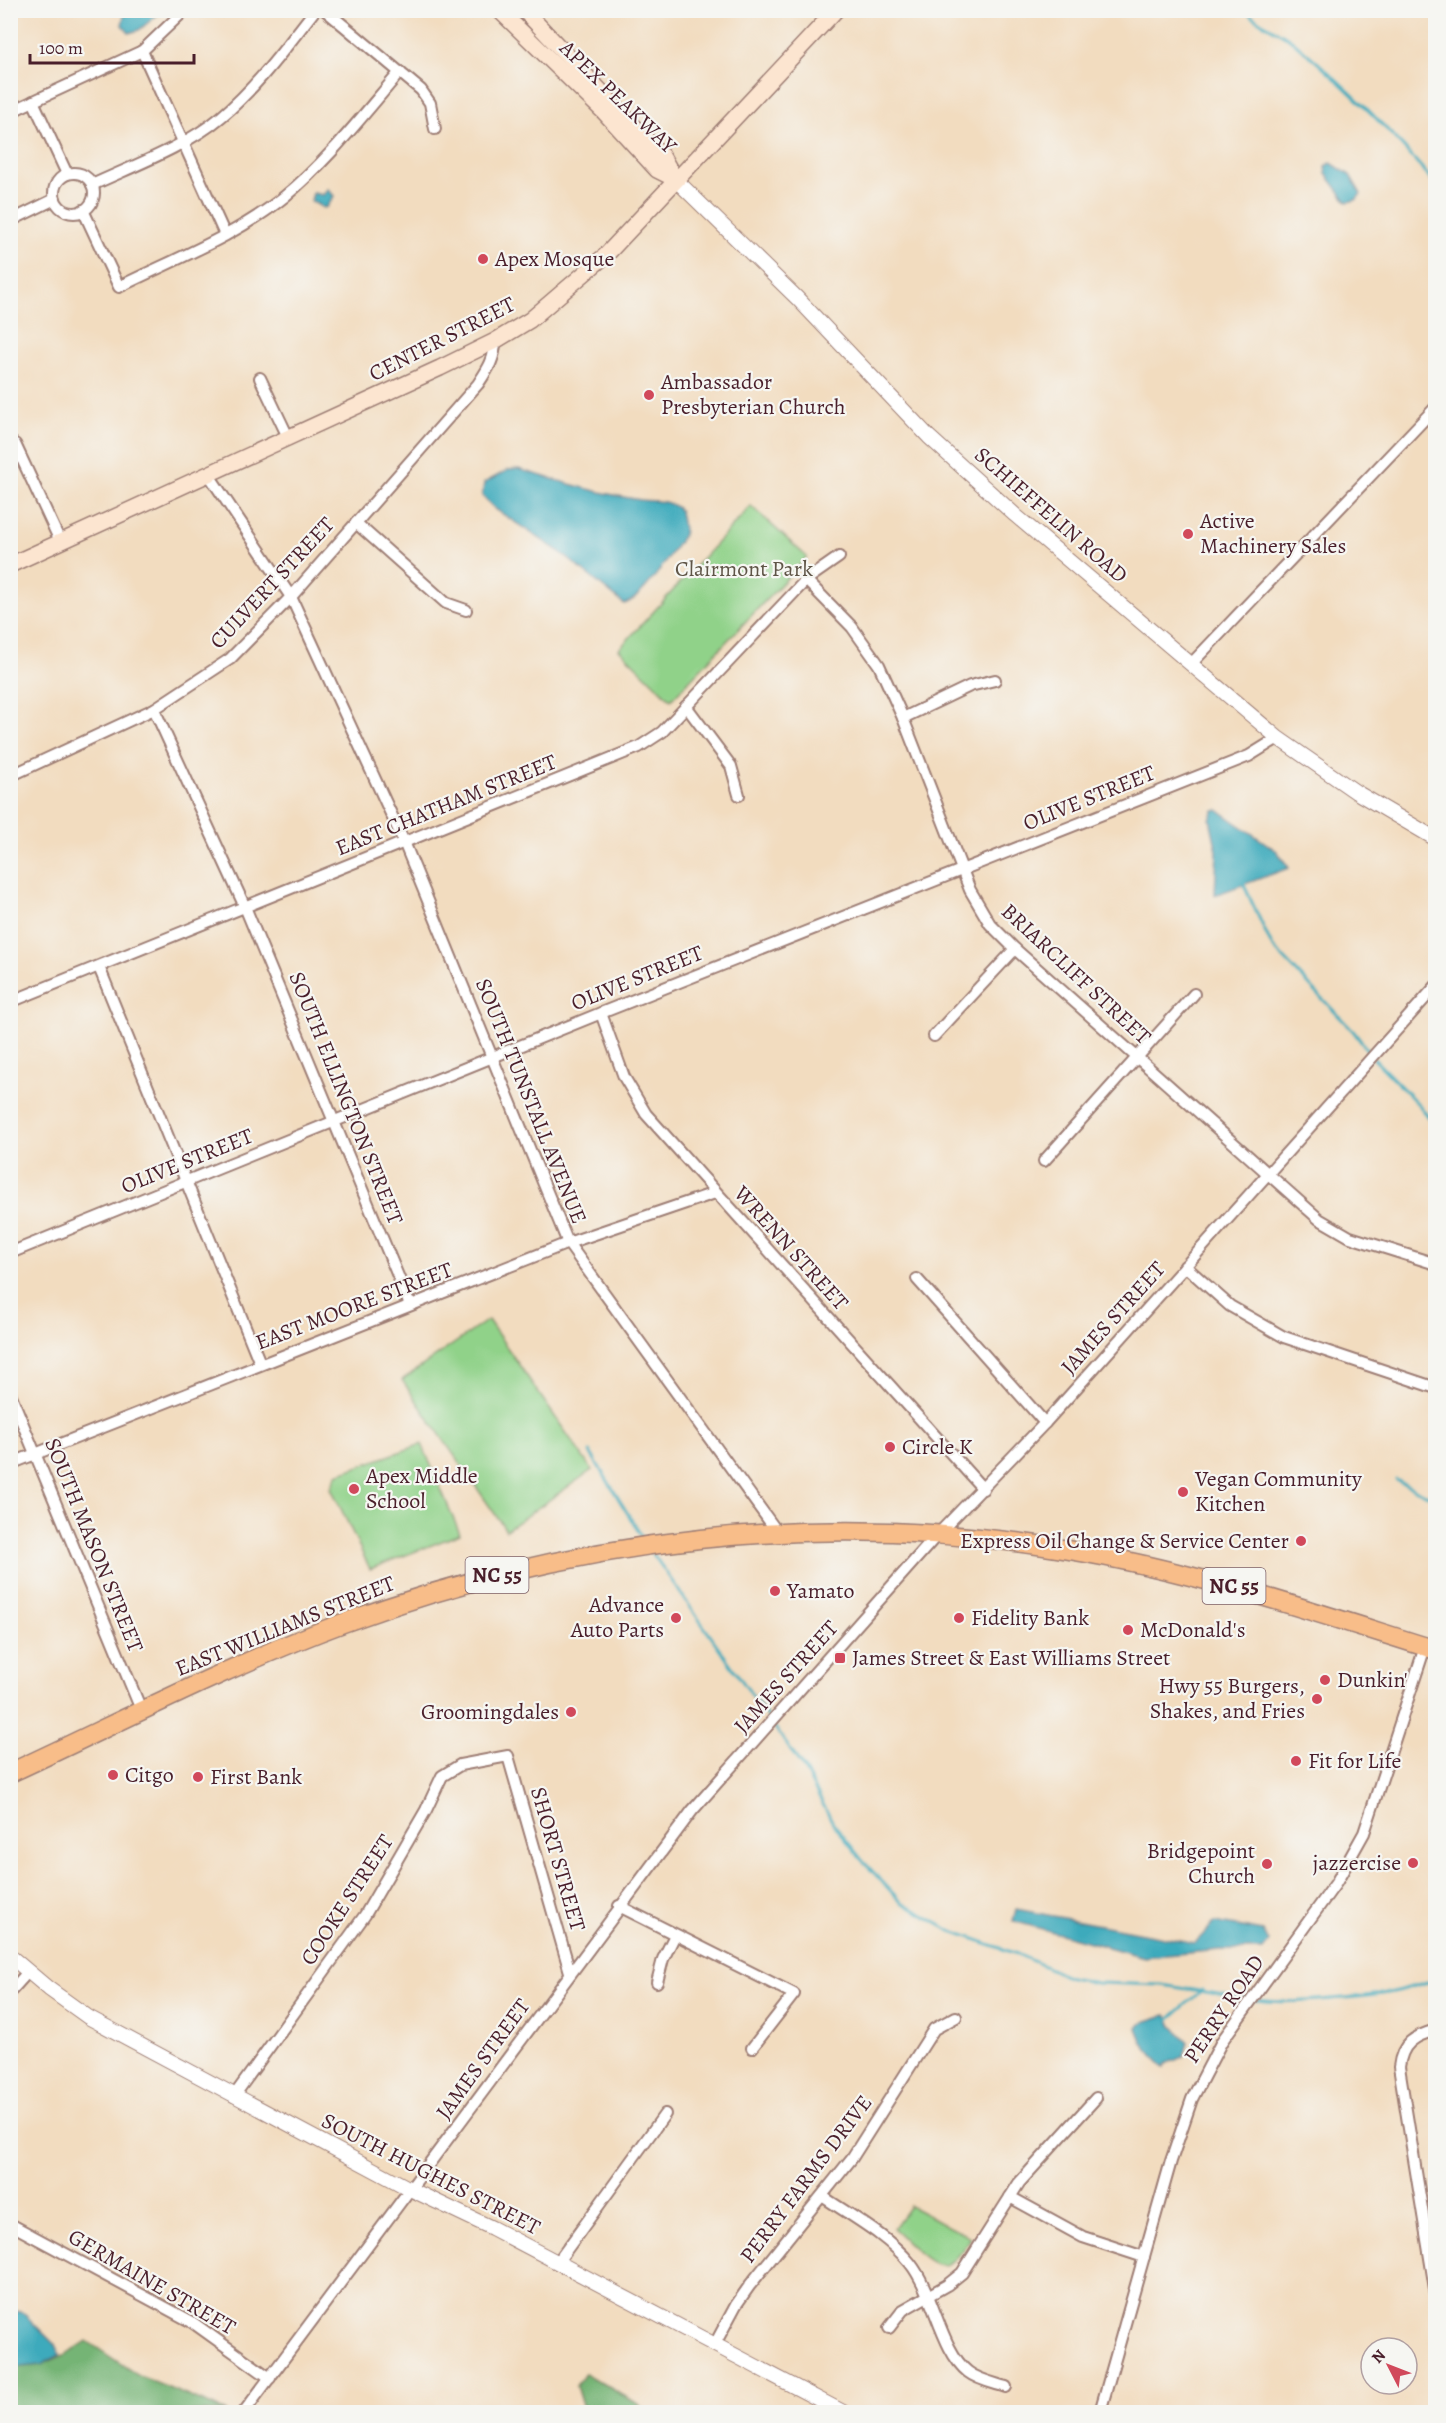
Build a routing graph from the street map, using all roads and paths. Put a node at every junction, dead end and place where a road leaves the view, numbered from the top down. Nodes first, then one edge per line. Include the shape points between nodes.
1 (185, 10) edge
2 (315, 10) edge
3 (325, 10) edge
4 (499, 10) edge
5 (524, 10) edge
6 (836, 10) edge
7 (142, 51) junction
8 (400, 72) junction
9 (33, 102) junction
10 (10, 112) edge
11 (435, 129) dead end
12 (183, 141) junction
13 (67, 174) junction
14 (675, 179) junction
15 (92, 185) junction
16 (55, 199) junction
17 (83, 210) junction
18 (10, 221) edge
19 (225, 235) junction
20 (495, 341) junction
21 (260, 378) dead end
22 (1436, 407) edge
23 (289, 439) junction
24 (15, 444) dead end
25 (209, 475) junction
26 (356, 523) junction
27 (60, 541) junction
28 (839, 557) dead end
29 (10, 565) edge
30 (806, 580) junction
31 (291, 597) junction
32 (466, 610) dead end
33 (1192, 663) junction
34 (995, 680) dead end
35 (687, 706) junction
36 (154, 709) junction
37 (903, 718) junction
38 (1278, 738) junction
39 (10, 776) edge
40 (739, 795) dead end
41 (1436, 839) edge
42 (404, 842) junction
43 (961, 871) junction
44 (245, 907) junction
45 (1015, 950) junction
46 (99, 967) junction
47 (1436, 986) edge
48 (1194, 994) dead end
49 (1431, 997) edge
50 (10, 1002) edge
51 (601, 1013) junction
52 (934, 1036) dead end
53 (493, 1058) junction
54 (1137, 1058) junction
55 (336, 1121) junction
56 (1044, 1161) dead end
57 (1266, 1174) junction
58 (185, 1183) junction
59 (715, 1193) junction
60 (568, 1243) junction
61 (10, 1253) edge
62 (1436, 1264) edge
63 (1185, 1266) junction
64 (917, 1279) dead end
65 (410, 1305) junction
66 (260, 1364) junction
67 (1436, 1388) edge
68 (10, 1393) edge
69 (1045, 1423) junction
70 (35, 1453) junction
71 (10, 1464) edge
72 (983, 1489) junction
73 (778, 1533) junction
74 (938, 1534) junction
75 (1430, 1649) edge
76 (142, 1712) junction
77 (508, 1756) joint
78 (10, 1773) edge
79 (620, 1906) junction
80 (675, 1935) junction
81 (10, 1956) edge
82 (28, 1972) junction
83 (570, 1972) junction
84 (657, 1982) dead end
85 (10, 1992) edge
86 (956, 2017) dead end
87 (1436, 2030) edge
88 (752, 2048) dead end
89 (234, 2096) junction
90 (1096, 2098) dead end
91 (665, 2114) dead end
92 (410, 2189) junction
93 (822, 2196) junction
94 (1010, 2197) junction
95 (10, 2224) edge
96 (1144, 2257) junction
97 (557, 2263) junction
98 (929, 2295) junction
99 (1436, 2295) edge
100 (889, 2328) dead end
101 (715, 2344) junction
102 (270, 2378) junction
103 (1006, 2387) dead end
104 (244, 2412) edge
105 (843, 2412) edge
106 (1100, 2412) edge

1 - 7 street
2 - 12 street via 237,103 203,131
3 - 8 street
4 - 14 main road, APEX PEAKWAY via 603,111 657,170
5 - 14 main road, APEX PEAKWAY via 662,156
6 - 14 main road, CENTER STREET
7 - 9 street
7 - 12 street
8 - 11 street via 430,103
8 - 19 street via 302,182
9 - 10 street
9 - 13 street
12 - 15 street
12 - 19 street
13 - 15 street via 84,176
13 - 16 street via 57,182
14 - 20 main road, CENTER STREET via 621,240 561,296
14 - 33 street, SCHIEFFELIN ROAD via 797,298 929,437 1015,515
15 - 17 street via 93,196
16 - 17 street via 66,212
16 - 18 street
17 - 19 street via 119,287
20 - 23 main road, CENTER STREET
20 - 26 street, CULVERT STREET via 490,367 478,384
21 - 23 street
22 - 33 street
23 - 25 main road, CENTER STREET
24 - 27 street
25 - 27 main road, CENTER STREET
25 - 31 street, SOUTH TUNSTALL AVENUE
26 - 31 street, CULVERT STREET
26 - 32 street via 446,603
27 - 29 main road, CENTER STREET
28 - 30 street, EAST CHATHAM STREET
30 - 35 street, EAST CHATHAM STREET
30 - 37 street, BRIARCLIFF STREET via 872,652
31 - 36 street, CULVERT STREET via 230,659
31 - 42 street, SOUTH TUNSTALL AVENUE
33 - 38 street, SCHIEFFELIN ROAD
34 - 37 street via 970,687
35 - 40 street via 731,766
35 - 42 street, EAST CHATHAM STREET via 662,732 639,747
36 - 39 street, CULVERT STREET
36 - 44 street, SOUTH ELLINGTON STREET
37 - 43 street, BRIARCLIFF STREET
38 - 41 street, SCHIEFFELIN ROAD via 1356,792
38 - 43 street, OLIVE STREET via 1249,756
42 - 44 street, EAST CHATHAM STREET
42 - 53 street, SOUTH TUNSTALL AVENUE
43 - 45 street, BRIARCLIFF STREET via 990,924
43 - 51 street, OLIVE STREET
44 - 46 street, EAST CHATHAM STREET
44 - 55 street, SOUTH ELLINGTON STREET
45 - 52 street
45 - 54 street, BRIARCLIFF STREET
46 - 50 street, EAST CHATHAM STREET
46 - 58 street
47 - 49 street, JAMES STREET
48 - 54 street
49 - 57 street, JAMES STREET
51 - 53 street, OLIVE STREET
51 - 59 street, WRENN STREET via 633,1096
53 - 55 street, OLIVE STREET
53 - 60 street, SOUTH TUNSTALL AVENUE
54 - 56 street
54 - 57 street, BRIARCLIFF STREET
55 - 58 street, OLIVE STREET
55 - 65 street, SOUTH ELLINGTON STREET
57 - 62 street, BRIARCLIFF STREET via 1335,1230
57 - 63 street, JAMES STREET
58 - 61 street, OLIVE STREET
58 - 66 street
59 - 60 street, EAST MOORE STREET
59 - 72 street, WRENN STREET
60 - 65 street, EAST MOORE STREET
60 - 73 street, SOUTH TUNSTALL AVENUE
63 - 67 street via 1230,1306 1284,1337
63 - 69 street, JAMES STREET
64 - 69 street
65 - 66 street, EAST MOORE STREET
66 - 70 street, EAST MOORE STREET
68 - 70 street, SOUTH MASON STREET
69 - 72 street, JAMES STREET
70 - 71 street, EAST MOORE STREET
70 - 76 street, SOUTH MASON STREET
72 - 74 street, JAMES STREET
73 - 74 main road, EAST WILLIAMS STREET / NC 55
73 - 76 main road, EAST WILLIAMS STREET / NC 55 via 642,1546 475,1581 335,1626
74 - 75 main road, EAST WILLIAMS STREET / NC 55 via 1058,1548 1183,1573
74 - 79 street, JAMES STREET via 692,1811
75 - 96 street, PERRY ROAD via 1364,1833 1336,1883 1247,2005 1192,2098
76 - 78 main road, EAST WILLIAMS STREET / NC 55
77 - 83 street, SHORT STREET
77 - 89 street, COOKE STREET via 460,1765 442,1776 365,1915
79 - 80 street
79 - 83 street, JAMES STREET
80 - 84 street
80 - 88 street via 794,1994
81 - 82 street, SOUTH HUGHES STREET
82 - 85 street
82 - 89 street, SOUTH HUGHES STREET via 88,2017
83 - 92 street, JAMES STREET
86 - 93 street, PERRY FARMS DRIVE via 934,2029 869,2135
87 - 99 street via 1411,2039 1401,2053 1399,2067
89 - 92 street, SOUTH HUGHES STREET
90 - 94 street
91 - 97 street
92 - 97 street, SOUTH HUGHES STREET
92 - 102 street, JAMES STREET
93 - 98 street via 897,2250
93 - 101 street, PERRY FARMS DRIVE via 750,2285
94 - 96 street via 1083,2237
94 - 98 street via 962,2273
95 - 102 street, GERMAINE STREET via 192,2322
96 - 106 street, PERRY ROAD
97 - 101 street, SOUTH HUGHES STREET
98 - 100 street via 903,2310
98 - 103 street via 960,2365 981,2379
101 - 105 street, SOUTH HUGHES STREET
102 - 104 street, JAMES STREET

